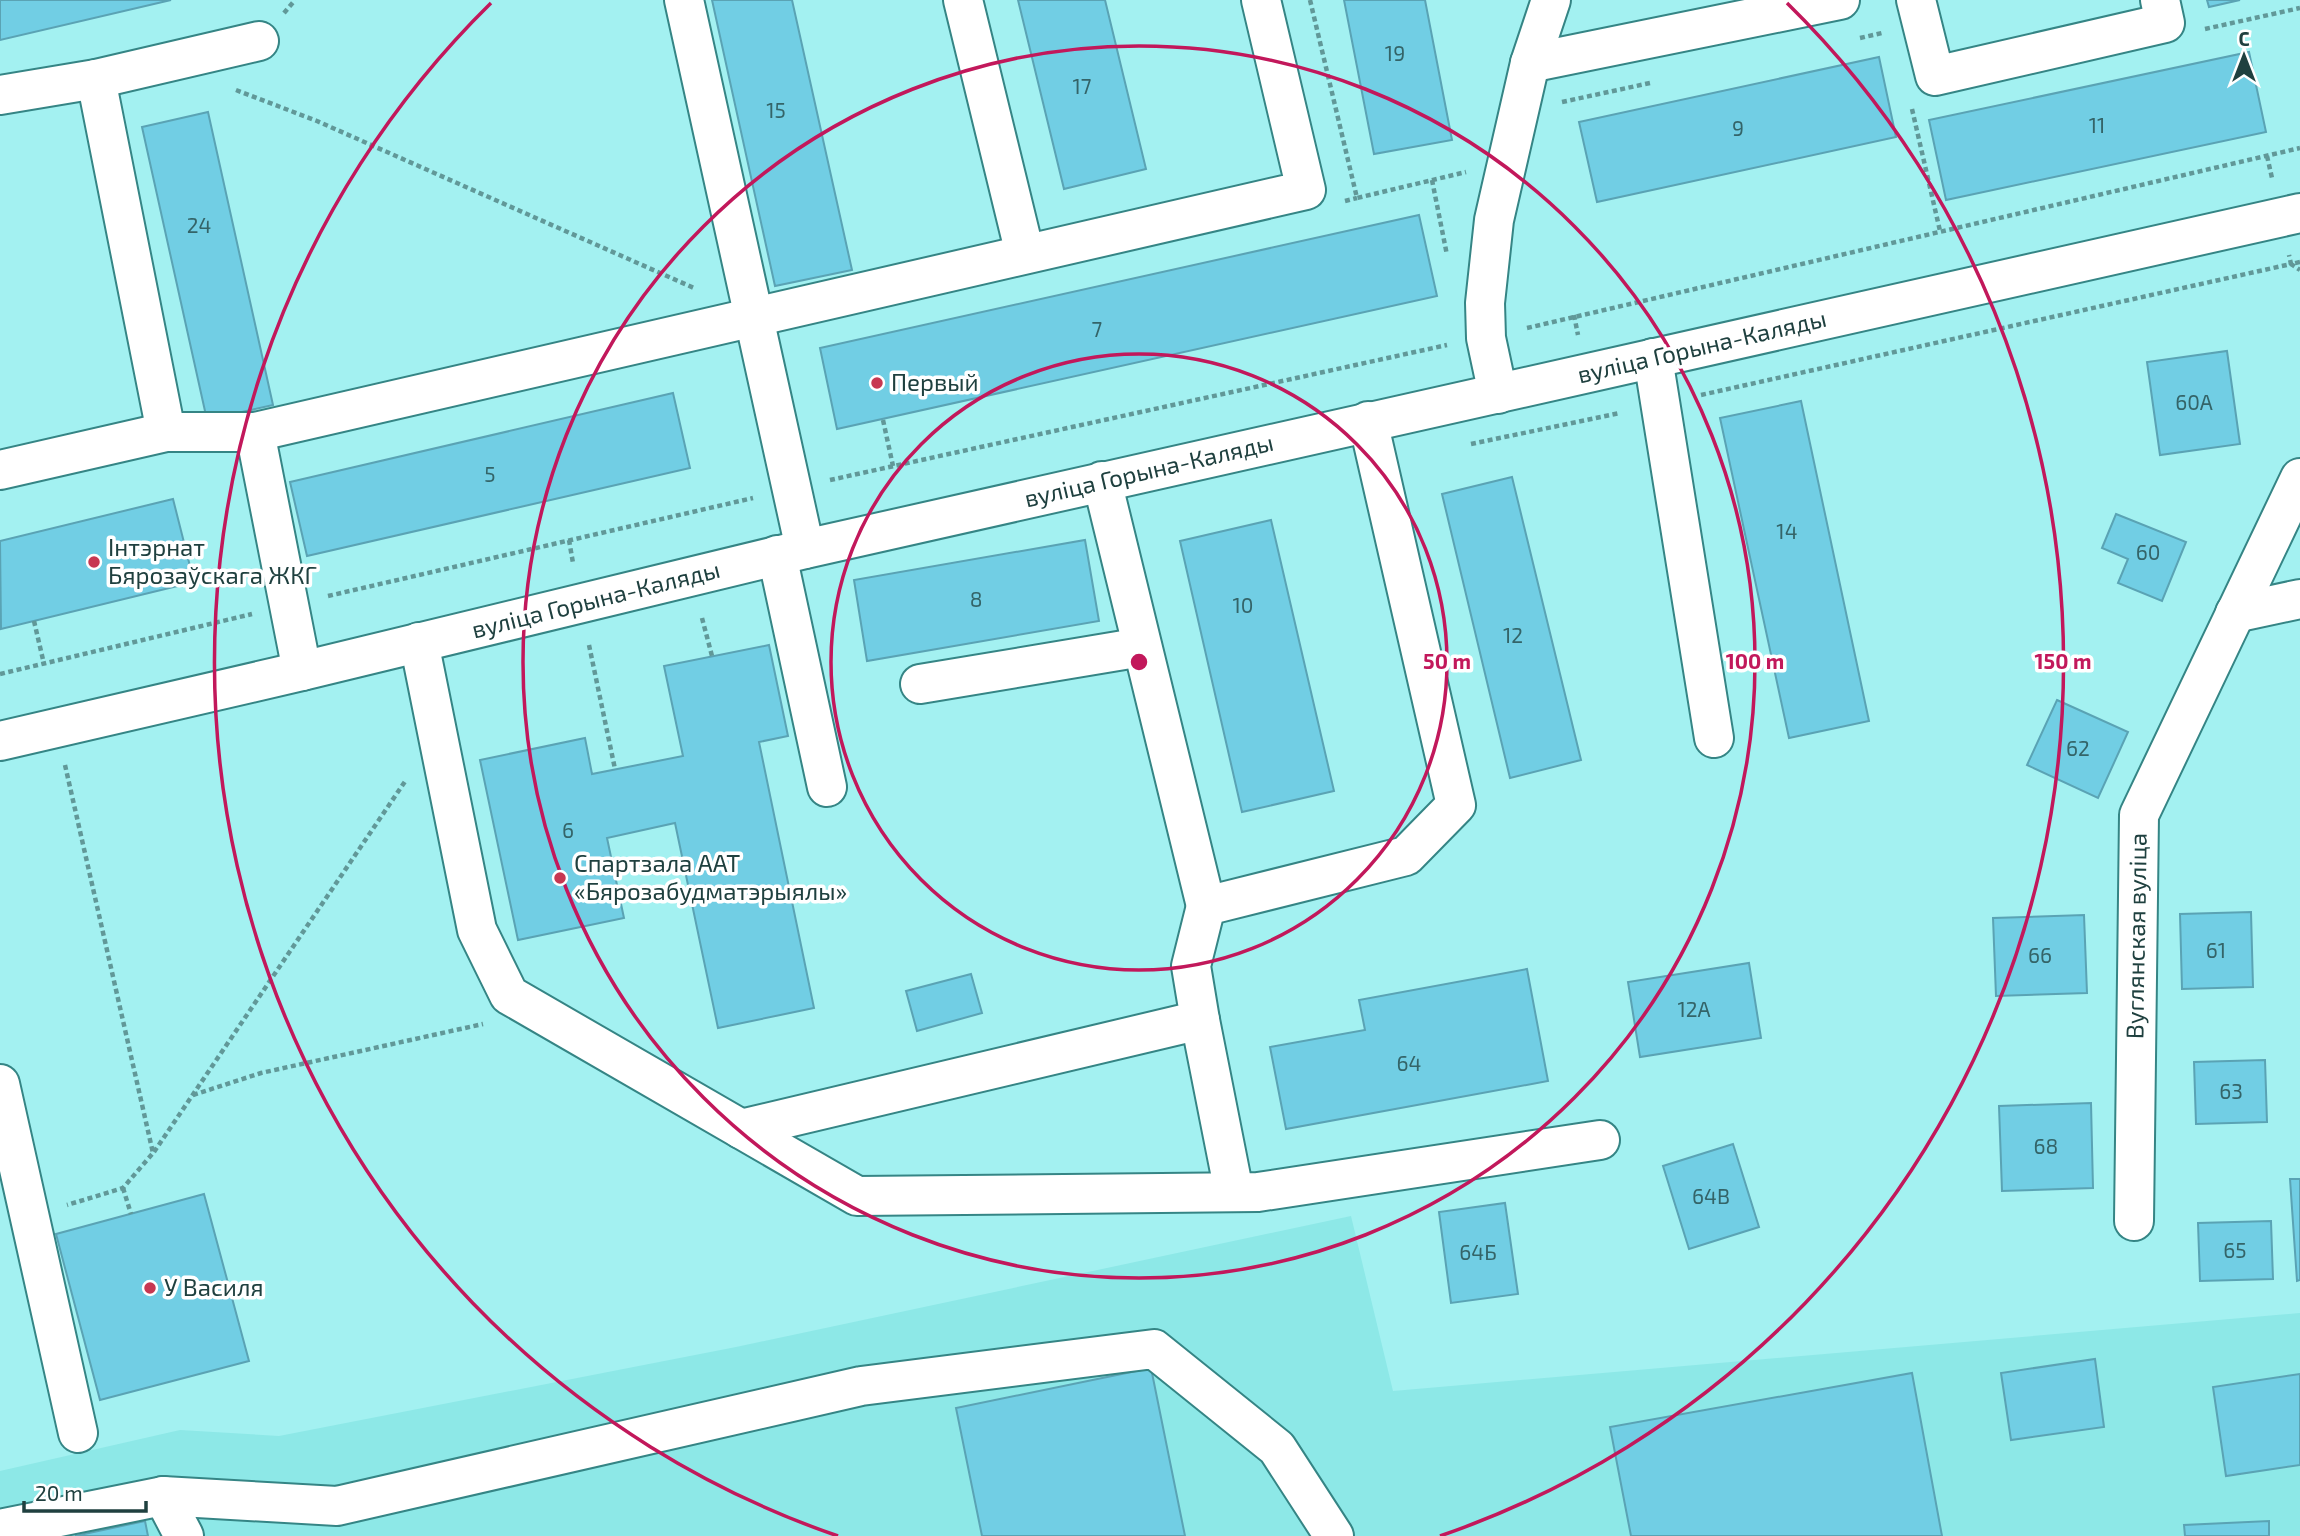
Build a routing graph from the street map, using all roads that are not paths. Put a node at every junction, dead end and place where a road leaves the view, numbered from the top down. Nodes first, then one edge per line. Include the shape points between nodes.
1 (684, 0) edge
2 (963, 0) edge
3 (1261, 0) edge
4 (1551, 0) edge
5 (1840, 0) edge
6 (1916, 0) edge
7 (2160, 0) edge
8 (258, 41) dead end
9 (1530, 63) junction
10 (96, 79) junction
11 (0, 95) edge
12 (2300, 213) edge
13 (1025, 254) junction
14 (754, 316) junction
15 (1653, 358) junction
16 (1497, 394) junction
17 (1368, 421) junction
18 (166, 432) junction
19 (255, 432) junction
20 (0, 470) edge
21 (2300, 478) edge
22 (1102, 481) junction
23 (791, 552) junction
24 (2300, 599) edge
25 (2235, 613) junction
26 (419, 642) junction
27 (1142, 647) junction
28 (302, 671) junction
29 (920, 684) dead end
30 (1714, 738) dead end
31 (0, 741) edge
32 (827, 787) dead end
33 (1206, 906) junction
34 (1200, 1020) junction
35 (0, 1084) edge
36 (741, 1129) junction
37 (1600, 1140) dead end
38 (1234, 1192) junction
39 (2134, 1221) dead end
40 (78, 1433) dead end
41 (163, 1496) junction
42 (327, 1521) edge
43 (0, 1529) edge
44 (184, 1536) edge
45 (1334, 1536) edge

1 - 14 street
2 - 13 street
3 - 13 street via 1306,190
4 - 9 street
5 - 9 street
6 - 7 street via 1935,76 2165,23
8 - 10 street
9 - 16 street via 1494,220 1485,303 1486,338
10 - 11 street
10 - 18 street
12 - 15 street, вуліца Горына-Каляды
13 - 14 street
14 - 19 street
14 - 23 street via 792,490
15 - 16 street, вуліца Горына-Каляды
15 - 30 street
16 - 17 street, вуліца Горына-Каляды
17 - 22 street, вуліца Горына-Каляды
17 - 33 street via 1456,805 1406,856
18 - 19 street
18 - 20 street
19 - 28 street
21 - 25 street, Вуглянская вуліца
22 - 23 street, вуліца Горына-Каляды
22 - 27 street
23 - 26 street, вуліца Горына-Каляды
23 - 32 street
24 - 25 street
25 - 39 street, Вуглянская вуліца via 2139,815
26 - 28 street, вуліца Горына-Каляды
26 - 36 street via 477,930 509,995
27 - 29 street
27 - 33 street
28 - 31 street, вуліца Горына-Каляды
33 - 34 street via 1191,966
34 - 36 street
34 - 38 street
35 - 40 street
36 - 38 street via 857,1196
37 - 38 street
41 - 42 street
41 - 43 street
41 - 44 street
42 - 45 street via 861,1386 1154,1349 1277,1448

